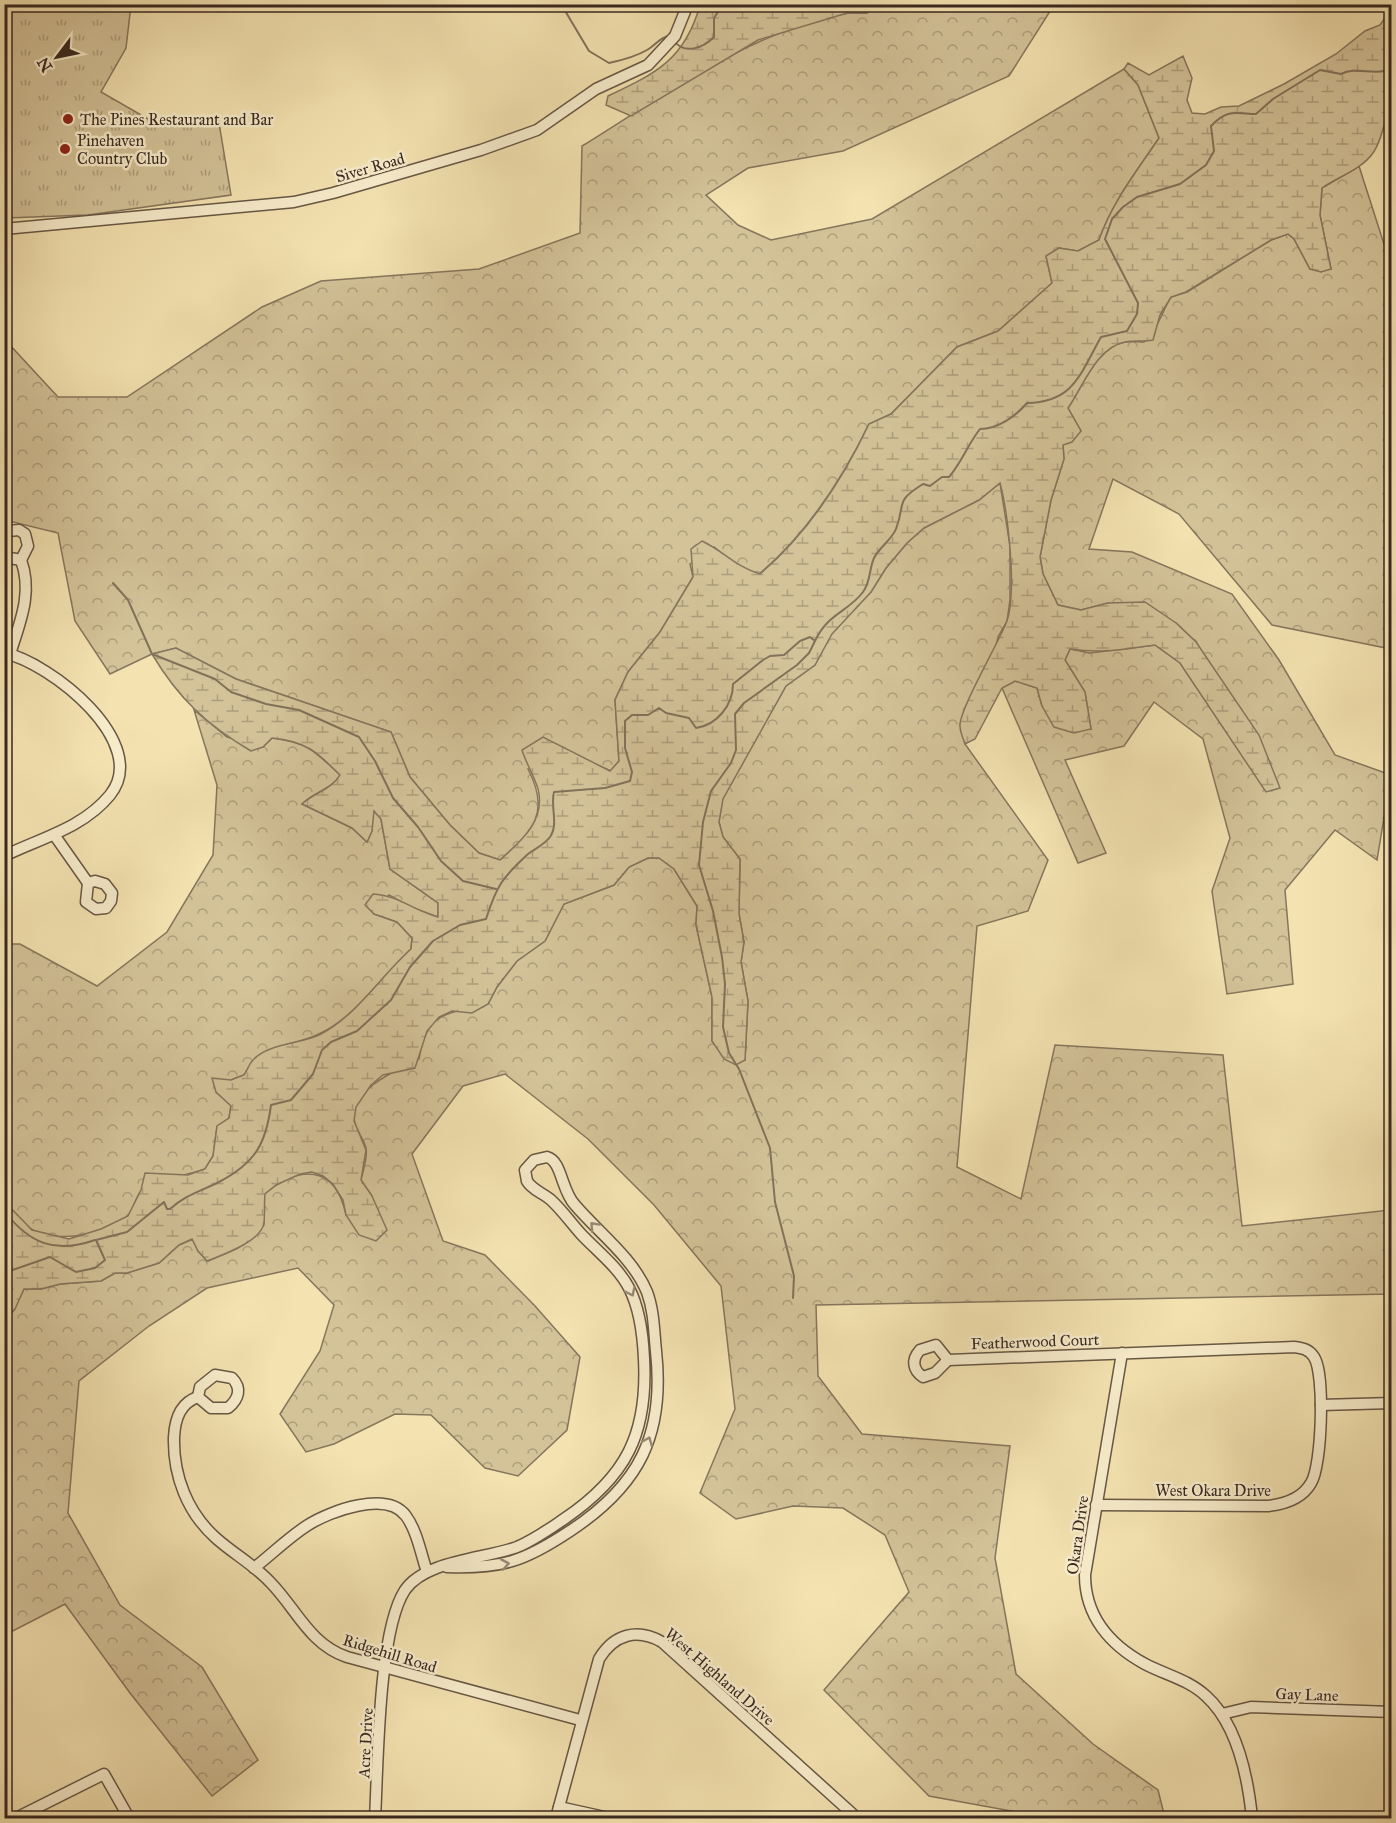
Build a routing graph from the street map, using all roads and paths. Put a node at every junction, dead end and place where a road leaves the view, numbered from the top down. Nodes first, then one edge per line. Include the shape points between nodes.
1 (688, 4) edge
2 (4, 230) edge
3 (4, 535) edge
4 (4, 553) edge
5 (21, 560) junction
6 (7, 653) edge
7 (56, 836) junction
8 (4, 856) edge
9 (88, 883) dead end
10 (618, 1252) junction
11 (609, 1262) junction
12 (644, 1351) junction
13 (656, 1351) junction
14 (1122, 1353) junction
15 (948, 1360) dead end
16 (198, 1397) dead end
17 (1392, 1403) edge
18 (1321, 1405) junction
19 (626, 1460) junction
20 (636, 1467) junction
21 (1096, 1504) junction
22 (531, 1540) junction
23 (538, 1552) junction
24 (447, 1567) junction
25 (255, 1568) junction
26 (427, 1572) junction
27 (385, 1669) junction
28 (1392, 1712) edge
29 (1222, 1714) junction
30 (580, 1720) junction
31 (559, 1807) junction
32 (16, 1818) edge
33 (129, 1818) edge
34 (375, 1818) edge
35 (556, 1818) edge
36 (609, 1818) edge
37 (857, 1818) edge
38 (1252, 1818) edge

1 - 2 street, Siver Road via 675,36 648,65 597,89 548,123 511,141 294,202
3 - 5 street via 14,529 25,534 28,546
4 - 5 street
5 - 6 street via 27,598
6 - 7 street via 59,679 78,694 109,734 120,759 112,793 86,817
7 - 8 street
7 - 9 street
10 - 11 street
10 -> 11 street via 567,1195 556,1161 547,1157 530,1164 525,1176 530,1186 551,1200
10 - 13 street via 646,1291
11 -> 12 street via 625,1280 635,1302
12 - 13 street
12 - 19 street via 644,1410
20 -> 13 street via 656,1415
14 - 15 street, Featherwood Court
14 - 18 street, West Okara Drive via 1305,1349 1314,1357 1321,1378
14 - 21 street, Okara Drive
16 - 25 street, Ridgehill Road via 181,1410 175,1426 176,1469 182,1490 209,1532
17 - 18 street
18 - 21 street, West Okara Drive via 1315,1474 1305,1491 1292,1501 1268,1506
19 - 20 street
19 - 22 street via 590,1500
20 - 23 street via 605,1506
21 - 29 street, Okara Drive via 1085,1589 1098,1624 1115,1644 1144,1664 1198,1690
22 - 23 street
22 - 24 street
24 -> 23 street via 508,1564
24 - 26 street
25 - 26 street via 322,1517 353,1507 385,1504 397,1507 405,1515
25 - 27 street, Ridgehill Road via 324,1646
26 - 27 street, Acre Drive via 410,1585 399,1603
27 - 30 street, Ridgehill Road
27 - 34 street, Acre Drive
28 - 29 street, Gay Lane via 1251,1707
29 - 38 street, Okara Drive via 1232,1733
30 - 31 street, West Highland Drive
30 - 37 street, West Highland Drive via 605,1650 624,1636 645,1634 662,1642 695,1670
31 - 35 street, West Highland Drive
31 - 36 street
32 - 33 street via 104,1774

